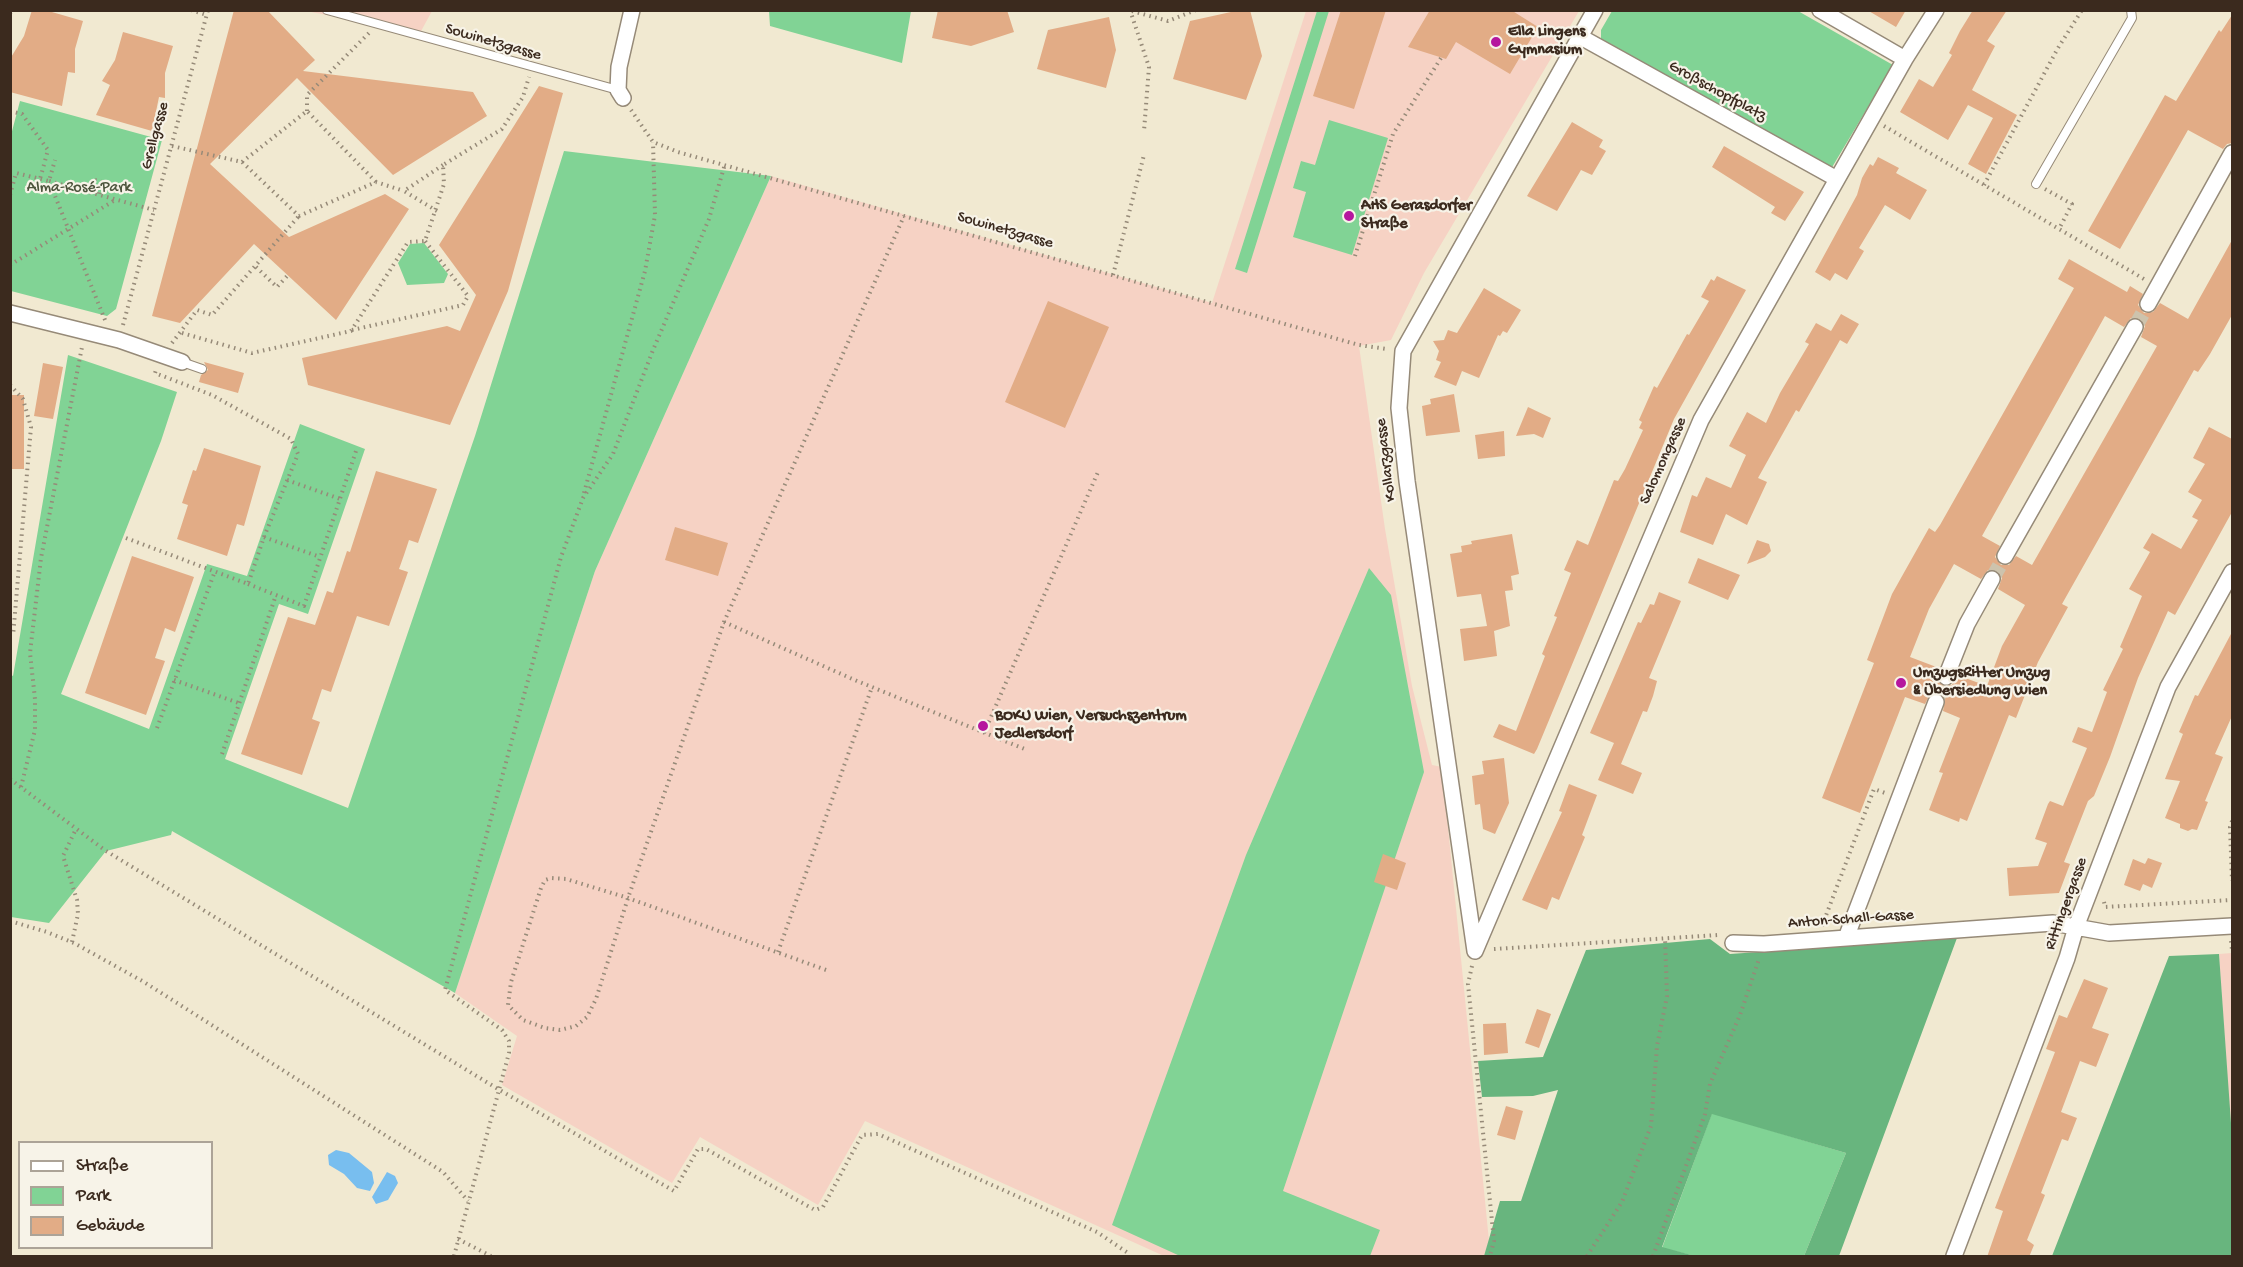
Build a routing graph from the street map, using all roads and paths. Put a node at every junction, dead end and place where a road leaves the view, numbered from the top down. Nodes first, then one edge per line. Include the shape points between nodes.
1 (191, 10) edge
2 (327, 10) edge
3 (632, 10) edge
4 (1196, 10) edge
5 (1595, 10) edge
6 (1820, 10) edge
7 (1936, 10) edge
8 (2082, 10) edge
9 (2131, 10) edge
10 (1131, 11) edge
11 (208, 13) edge
12 (377, 25) junction
13 (1579, 36) junction
14 (1441, 58) dead end
15 (1905, 59) junction
16 (531, 68) junction
17 (620, 94) junction
18 (10, 111) edge
19 (307, 111) junction
20 (1871, 118) junction
21 (1144, 131) dead end
22 (653, 142) junction
23 (172, 146) junction
24 (2232, 153) edge
25 (1144, 155) dead end
26 (55, 160) dead end
27 (242, 162) junction
28 (725, 164) junction
29 (443, 165) junction
30 (1837, 178) junction
31 (40, 179) junction
32 (95, 180) dead end
33 (49, 182) junction
34 (376, 182) junction
35 (2036, 184) joint
36 (1984, 185) junction
37 (404, 191) junction
38 (10, 195) edge
39 (99, 195) junction
40 (116, 199) junction
41 (154, 210) junction
42 (437, 211) junction
43 (299, 216) junction
44 (904, 216) junction
45 (2059, 229) junction
46 (68, 230) junction
47 (425, 241) junction
48 (1355, 256) dead end
49 (10, 265) edge
50 (256, 267) junction
51 (288, 275) dead end
52 (1113, 275) junction
53 (2158, 287) junction
54 (2148, 304) tunnel mouth
55 (10, 313) edge
56 (2135, 327) tunnel mouth
57 (84, 331) junction
58 (351, 331) junction
59 (182, 333) junction
60 (119, 340) junction
61 (1402, 351) junction
62 (162, 355) junction
63 (182, 362) joint
64 (202, 369) dead end
65 (10, 385) edge
66 (356, 451) dead end
67 (1098, 471) dead end
68 (287, 480) junction
69 (583, 498) junction
70 (340, 499) junction
71 (264, 537) junction
72 (126, 538) dead end
73 (2005, 556) tunnel mouth
74 (320, 557) junction
75 (215, 571) junction
76 (2232, 572) edge
77 (1992, 579) tunnel mouth
78 (248, 584) junction
79 (276, 595) junction
80 (724, 622) junction
81 (13, 636) dead end
82 (1946, 677) tunnel mouth
83 (174, 680) junction
84 (873, 687) junction
85 (1936, 702) tunnel mouth
86 (239, 703) junction
87 (156, 728) dead end
88 (984, 733) junction
89 (1026, 750) dead end
90 (222, 754) dead end
91 (10, 779) edge
92 (21, 786) junction
93 (1874, 789) dead end
94 (2232, 821) edge
95 (2231, 826) edge
96 (76, 829) junction
97 (2232, 881) edge
98 (2101, 894) dead end
99 (628, 898) junction
100 (2232, 900) edge
101 (10, 921) edge
102 (2232, 926) edge
103 (2076, 927) junction
104 (1665, 937) junction
105 (1846, 938) junction
106 (1817, 940) junction
107 (72, 942) junction
108 (1732, 943) joint
109 (1764, 944) junction
110 (1475, 951) junction
111 (778, 952) junction
112 (826, 969) dead end
113 (498, 1089) junction
114 (468, 1201) junction
115 (459, 1239) junction
116 (454, 1257) edge
117 (491, 1257) edge
118 (1129, 1257) edge
119 (1490, 1257) edge
120 (1587, 1257) edge
121 (1653, 1257) edge
122 (1954, 1257) edge

1 - 11 path
2 - 12 lane, Sowinetzgasse
3 - 17 street via 624,39
4 - 10 path via 1168,21
5 - 13 street, Kollarzgasse
6 - 15 street
7 - 15 street, Salomongasse
8 - 36 path
9 - 35 lane via 2132,18
10 - 21 path via 1149,67
11 - 23 path, Grellgasse
12 - 16 lane, Sowinetzgasse
12 - 19 path via 307,95
13 - 30 street, Großschopfplatz
13 - 61 street, Kollarzgasse
14 - 48 path via 1393,134
15 - 20 street, Salomongasse
16 - 17 lane, Sowinetzgasse
16 - 29 path via 523,96 502,129
17 - 22 path
18 - 31 path via 22,114 48,150
19 - 27 path
19 - 34 path
20 - 30 street, Salomongasse
20 - 36 path
22 - 28 path, Sowinetzgasse
22 - 69 path via 655,215 645,272
23 - 27 path
23 - 41 path, Grellgasse
24 - 53 street
25 - 52 path
26 - 33 path
27 - 43 path
28 - 44 path, Sowinetzgasse
28 - 69 path via 709,219 613,454
29 - 37 path
29 - 42 path via 444,184
30 - 110 street, Salomongasse via 1701,420
31 - 33 path
31 - 38 path via 16,173
32 - 39 path via 102,182
33 - 39 path
33 - 46 path
34 - 37 path
34 - 43 path
35 - 45 path via 2072,204
36 - 45 path
37 - 42 path
39 - 40 path
40 - 41 path
40 - 46 path
41 - 60 path, Grellgasse
42 - 47 path
43 - 50 path
44 - 52 path, Sowinetzgasse
44 - 80 path
45 - 53 path
46 - 49 path
46 - 60 path via 103,316
47 - 58 path via 408,242
47 - 58 path via 468,296 463,305
50 - 51 path via 277,286
50 - 59 path via 212,315 197,310
52 - 61 path, Sowinetzgasse via 1359,345
53 - 54 street
55 - 57 street
56 - 73 street
57 - 60 street
57 - 92 path via 41,558 30,653 35,730
58 - 59 path via 252,353
59 - 62 path
60 - 62 street
61 - 110 street, Kollarzgasse via 1399,408 1407,481
62 - 63 street
62 - 68 path via 155,373 212,395 291,439 298,454
63 - 64 lane
65 - 81 path via 23,399 31,427
66 - 70 path
67 - 88 path
68 - 70 path
68 - 71 path
69 - 113 path via 561,557 445,990 502,1030 509,1041
70 - 74 path
71 - 74 path
71 - 78 path
72 - 75 path
74 - 79 path via 304,606
75 - 78 path
75 - 83 path
76 - 103 street, Rittingergasse via 2168,687
77 - 82 street via 1966,624
78 - 79 path
79 - 86 path
80 - 84 path
80 - 99 path
83 - 86 path
83 - 87 path
84 - 88 path
84 - 111 path
85 - 105 street
86 - 90 path
88 - 89 path
91 - 92 path
92 - 96 path
93 - 106 path
94 - 95 path
95 - 97 path
96 - 107 path via 63,856 77,900
96 - 113 path
98 - 100 path via 2105,907
99 - 99 path via 567,879 545,880 511,982 508,1005 515,1013 544,1028 560,1030 576,1026 586,1017 596,999
99 - 111 path
101 - 107 path
102 - 103 street, Anton-Schall-Gasse via 2109,933
103 - 105 street, Anton-Schall-Gasse via 2052,923
103 - 122 street, Rittingergasse
104 - 108 path via 1718,934
104 - 110 path
104 - 120 path via 1667,996 1657,1046 1652,1126 1622,1202
105 - 106 street, Anton-Schall-Gasse
106 - 109 street, Anton-Schall-Gasse
107 - 114 path via 144,982 443,1172
108 - 109 street, Anton-Schall-Gasse
109 - 121 path via 1740,1015 1710,1084 1705,1114
110 - 119 path via 1468,984 1494,1241
111 - 112 path
113 - 114 path
113 - 118 path via 674,1191 698,1149 706,1149 815,1210 823,1207 862,1135 878,1134 1097,1232
114 - 115 path
115 - 116 path
115 - 117 path

